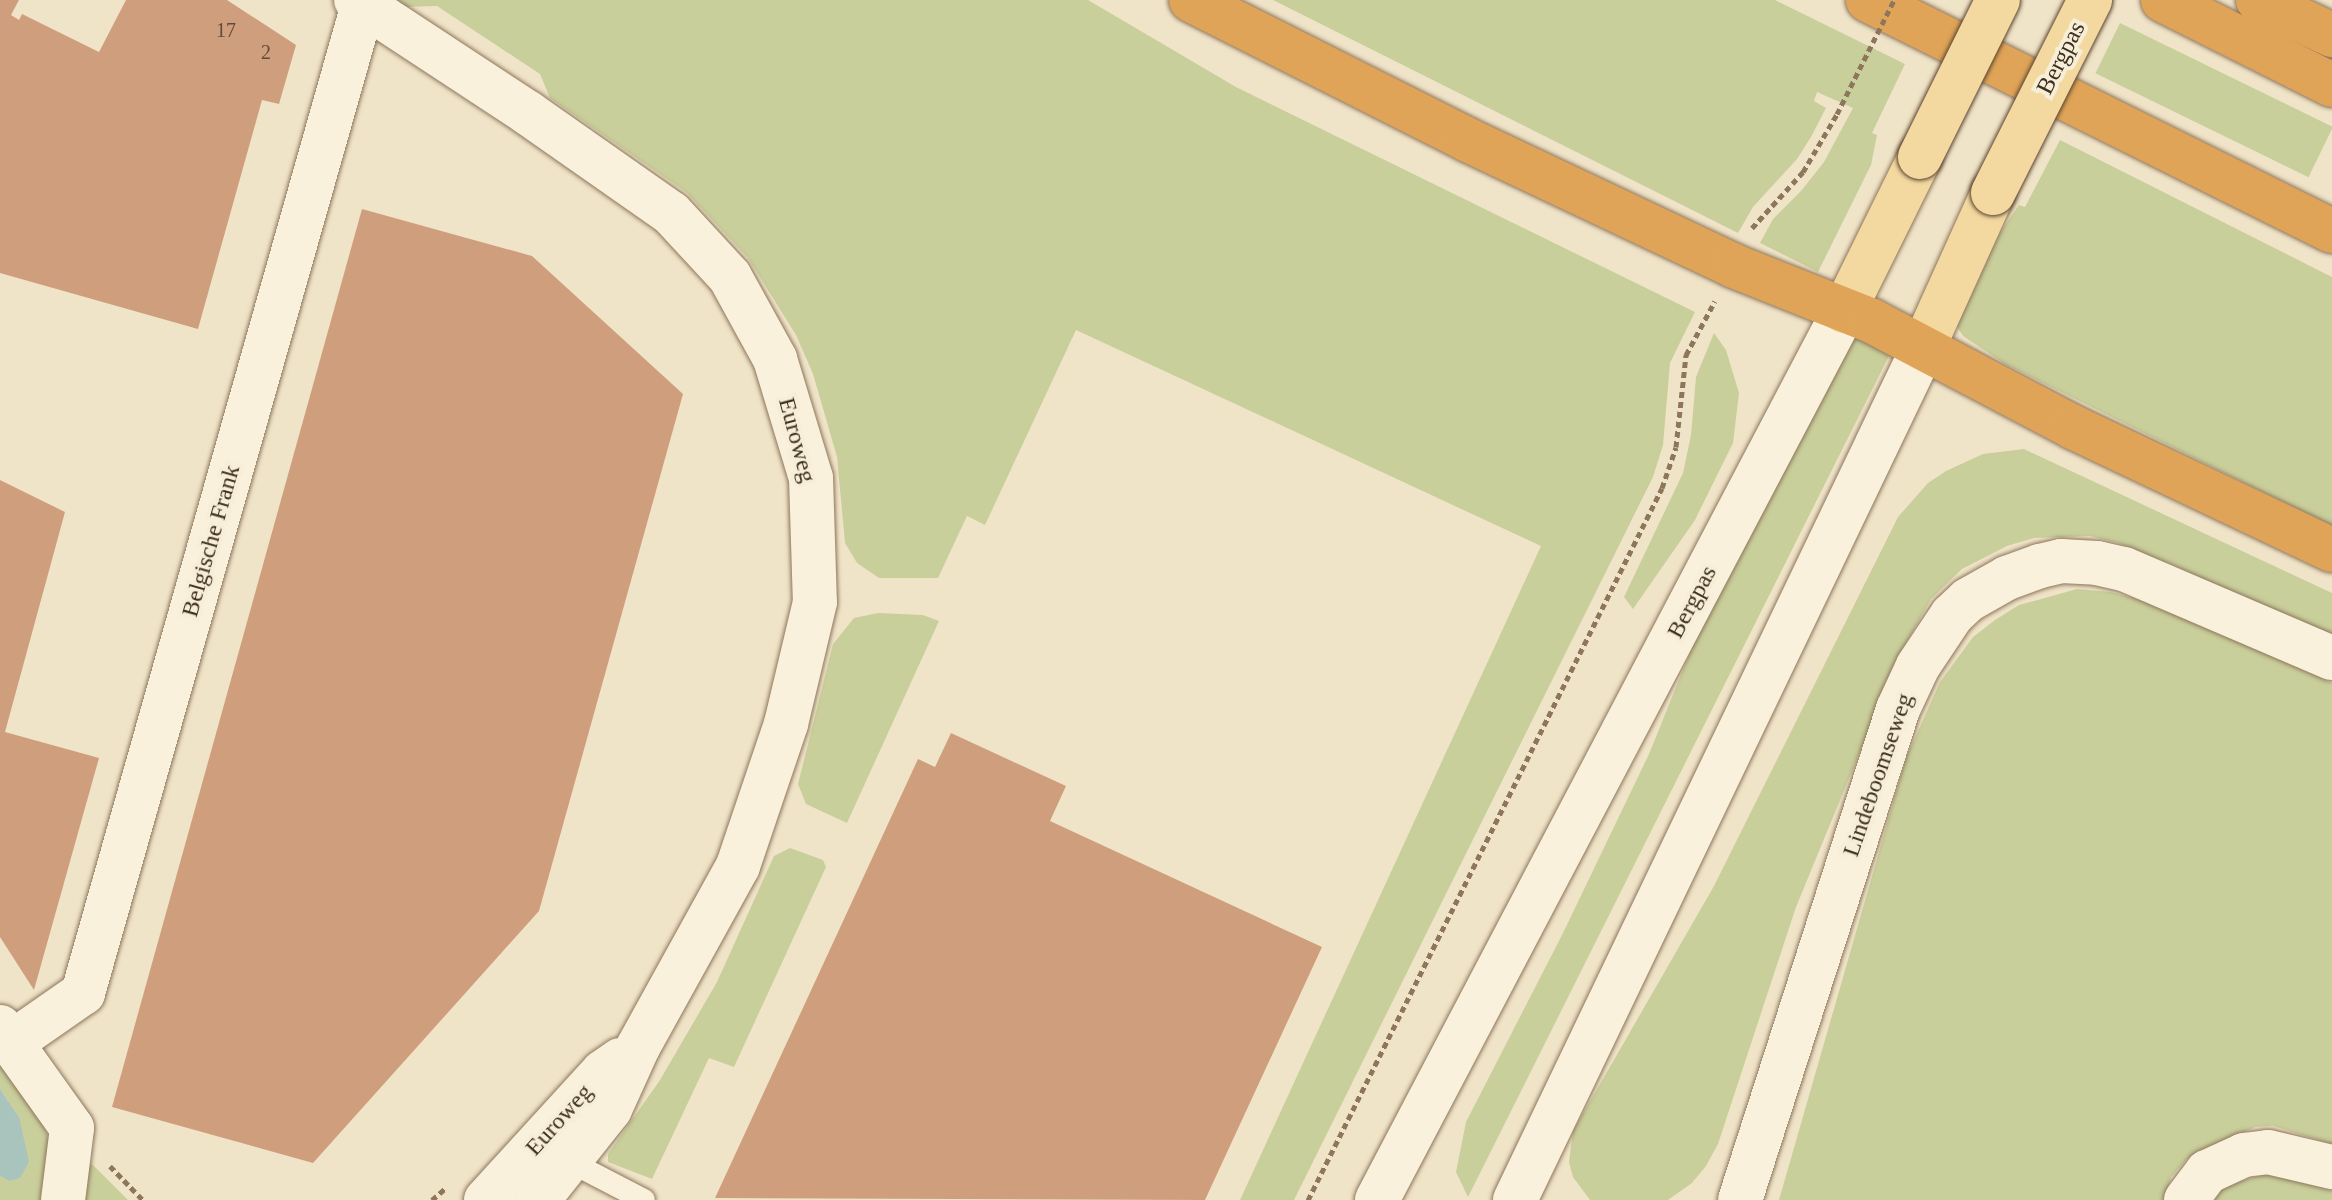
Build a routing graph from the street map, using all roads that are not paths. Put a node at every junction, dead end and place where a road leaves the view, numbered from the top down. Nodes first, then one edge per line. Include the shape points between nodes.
1 (1191, 0) edge
2 (1868, 0) edge
3 (1998, 0) edge
4 (2090, 0) edge
5 (2163, 0) edge
6 (2258, 0) edge
7 (359, 2) edge
8 (2332, 35) edge
9 (2332, 85) edge
10 (2332, 231) edge
11 (1844, 311) junction
12 (1923, 348) junction
13 (2332, 550) edge
14 (2332, 658) edge
15 (5, 1035) edge
16 (544, 1145) junction
17 (2332, 1167) edge
18 (1383, 1198) edge
19 (63, 1200) edge
20 (486, 1200) edge
21 (538, 1200) edge
22 (644, 1200) edge
23 (1515, 1200) edge
24 (1740, 1200) edge
25 (2186, 1200) edge

1 - 11 highway via 1468,140 1734,266
2 - 10 highway
3 - 11 main road, Bergpas, bridge
4 - 12 main road, Bergpas, bridge
5 - 9 highway
6 - 8 highway
7 - 15 street, Belgische Frank via 83,993
7 - 16 street, Euroweg via 671,213 730,277 775,359 811,478 815,602 786,724 738,866 638,1047 603,1072
11 - 12 highway
11 - 18 street, Bergpas
12 - 13 highway via 2073,427
12 - 23 street, Bergpas
14 - 24 street, Lindeboomseweg via 2124,569 2097,563 2040,566 1968,600 1918,666 1898,709
15 - 19 street via 72,1128
16 - 20 street, Euroweg
16 - 21 street, Euroweg
16 - 22 lane
17 - 25 street via 2268,1152 2244,1155 2207,1172

